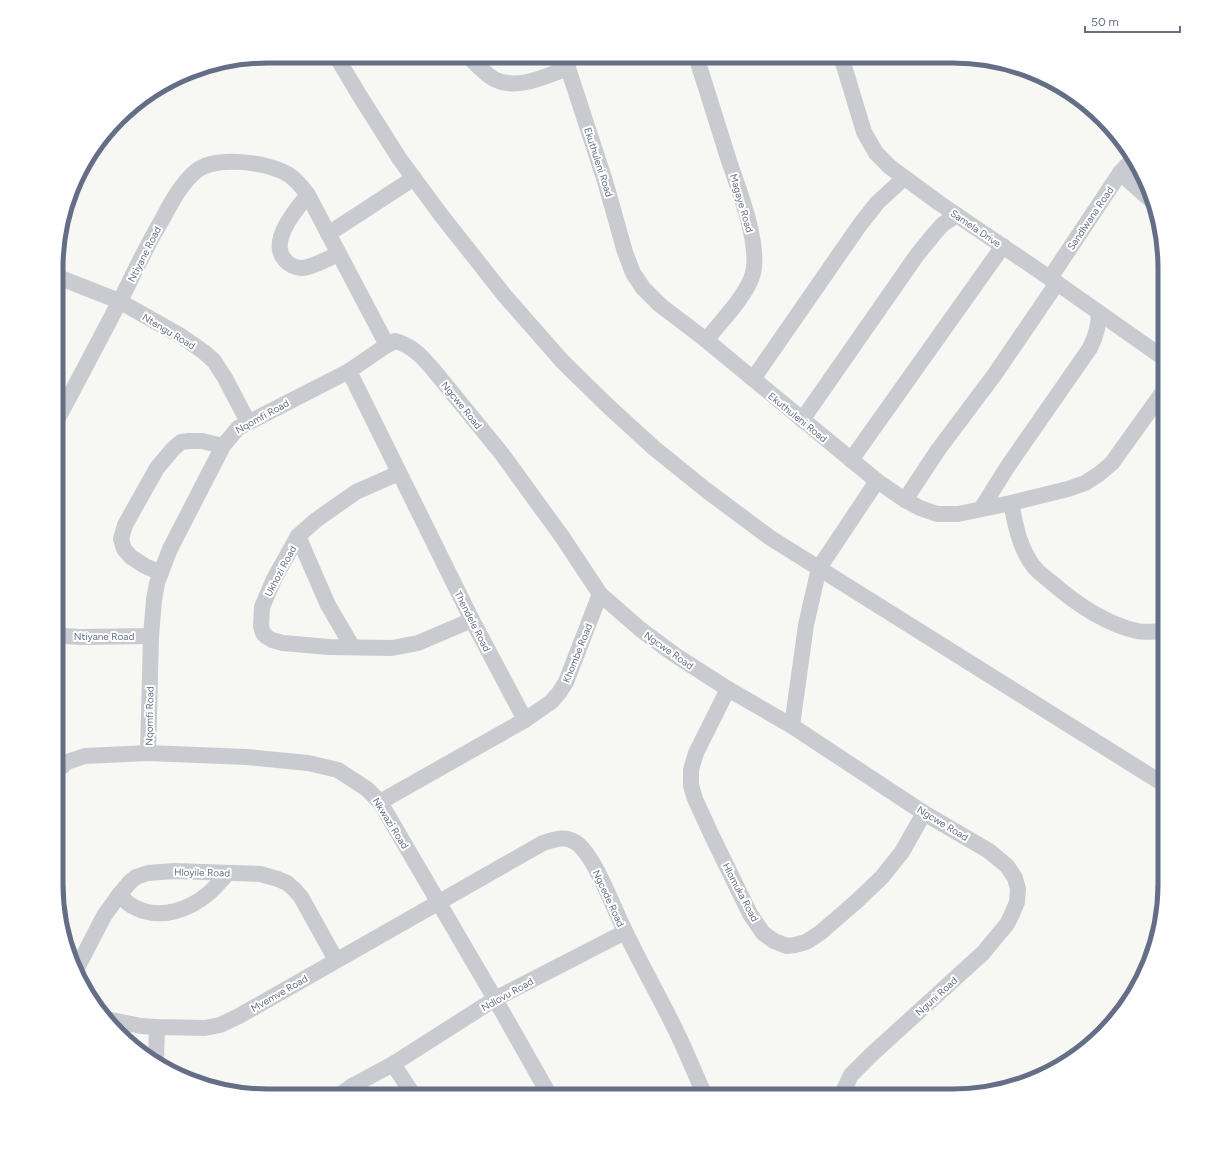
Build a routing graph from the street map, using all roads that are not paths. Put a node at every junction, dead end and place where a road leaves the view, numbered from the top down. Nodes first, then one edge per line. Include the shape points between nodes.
1 (340, 63) edge
2 (475, 63) edge
3 (565, 63) edge
4 (567, 63) edge
5 (698, 63) edge
6 (843, 63) edge
7 (1129, 163) edge
8 (1120, 173) junction
9 (414, 178) junction
10 (904, 178) junction
11 (1143, 194) edge
12 (308, 195) junction
13 (957, 215) junction
14 (328, 234) junction
15 (1003, 246) junction
16 (339, 254) junction
17 (63, 279) edge
18 (1053, 281) junction
19 (119, 301) junction
20 (1099, 313) junction
21 (706, 340) junction
22 (386, 345) junction
23 (1158, 354) edge
24 (349, 371) junction
25 (752, 379) junction
26 (1158, 399) edge
27 (63, 410) edge
28 (802, 420) junction
29 (248, 422) junction
30 (223, 446) junction
31 (851, 460) junction
32 (399, 473) junction
33 (877, 481) junction
34 (905, 500) junction
35 (1011, 503) junction
36 (981, 509) junction
37 (298, 536) junction
38 (819, 568) junction
39 (161, 573) junction
40 (600, 594) junction
41 (472, 620) junction
42 (1158, 631) edge
43 (63, 635) edge
44 (151, 636) junction
45 (352, 646) junction
46 (728, 689) junction
47 (525, 720) junction
48 (792, 726) junction
49 (148, 753) junction
50 (63, 766) edge
51 (1158, 781) edge
52 (380, 802) junction
53 (924, 813) junction
54 (228, 873) junction
55 (1018, 889) joint
56 (119, 895) junction
57 (438, 903) junction
58 (625, 932) junction
59 (336, 960) junction
60 (79, 963) edge
61 (495, 1000) junction
62 (116, 1021) edge
63 (157, 1027) junction
64 (156, 1055) edge
65 (393, 1064) junction
66 (348, 1089) edge
67 (409, 1089) edge
68 (546, 1089) edge
69 (702, 1089) edge
70 (844, 1089) edge

1 - 9 street
2 - 3 street via 494,79 507,83 524,83
4 - 21 street, Ekuthuleni Road via 633,273 660,305
5 - 21 street, Magaye Road via 744,208 754,248 755,264 748,286
6 - 10 street, Samela Drive via 864,132 876,153
7 - 8 street, Sandlwana Road
8 - 11 street
8 - 18 street, Sandlwana Road
9 - 14 street
9 - 38 street via 505,296 564,362 608,406 706,490 770,537
10 - 13 street, Samela Drive
10 - 25 street via 877,203 859,226
12 - 14 street
12 - 16 street via 290,216 286,225 279,248 282,257 294,267 301,268
12 - 19 street, Ntiyane Road via 290,175 263,164 247,162 206,165 188,179 177,192
13 - 15 street, Samela Drive
13 - 28 street via 943,224 917,255
14 - 16 street
15 - 18 street, Samela Drive
15 - 31 street
16 - 22 street
17 - 19 street, Ntengu Road
18 - 20 street, Samela Drive
18 - 34 street, Sandlwana Road via 995,374 938,450
19 - 27 street, Ntiyane Road
19 - 29 street, Ntengu Road via 180,336 214,361
20 - 23 street, Samela Drive
20 - 36 street via 1096,336 1090,348
21 - 25 street, Ekuthuleni Road
22 - 24 street, Nqomfi Road
22 - 40 street, Ngcwe Road via 395,341 410,346 426,361 502,454
24 - 29 street, Nqomfi Road
24 - 32 street, Thendele Road
25 - 28 street, Ekuthuleni Road
26 - 35 street, Ekuthuleni Road via 1112,463 1099,474 1085,483 1068,489
28 - 31 street, Ekuthuleni Road
29 - 30 street, Nqomfi Road via 238,428
30 - 39 street, Nqomfi Road via 170,549
30 - 39 street via 202,441 181,442 157,468 125,526 121,539 124,549 131,557
31 - 33 street, Ekuthuleni Road
32 - 37 street, Ukhozi Road via 356,492
32 - 41 street, Thendele Road
33 - 34 street, Ekuthuleni Road
33 - 38 street
34 - 36 street, Ekuthuleni Road via 936,514 958,514
35 - 36 street, Ekuthuleni Road
35 - 42 street via 1020,543 1037,571 1091,612 1139,632
37 - 45 street, Ukhozi Road via 328,605
37 - 45 street, Ukhozi Road via 262,607 263,633 272,640 283,643
38 - 48 street via 806,625
38 - 51 street
39 - 44 street, Nqomfi Road via 154,600
40 - 46 street, Ngcwe Road via 640,629
40 - 47 street, Khombe Road via 566,682 551,702
41 - 45 street, Ukhozi Road via 418,643 392,648
41 - 47 street, Thendele Road
43 - 44 street, Ntiyane Road
44 - 49 street, Nqomfi Road
46 - 48 street, Ngcwe Road
46 - 53 street, Hlomuka Road via 696,752 691,770 691,785 695,799 750,914 763,933 774,941 787,946 795,945 806,942 820,933 882,877 902,852
47 - 52 street
48 - 53 street, Ngcwe Road
49 - 50 street, Nkwazi Road via 85,756
49 - 52 street, Nkwazi Road via 247,756 308,763 338,770 367,789
52 - 57 street, Nkwazi Road
53 - 55 street, Ngcwe Road via 989,851 1007,866 1015,878
54 - 56 street, Hloyile Road via 148,873 136,877
54 - 56 street via 209,893 181,910 170,913 145,912 128,904
54 - 59 street, Hloyile Road via 260,874 287,883 301,897
55 - 70 street, Nguni Road via 1017,902 1007,924 983,953 871,1055 851,1076
56 - 60 street, Hloyile Road via 104,916
57 - 58 street, Ngcede Road via 542,843 567,839 582,847 589,857
57 - 59 street, Mvemve Road
57 - 61 street, Nkwazi Road
58 - 61 street, Ndlovu Road
58 - 69 street, Ngcede Road
59 - 63 street, Mvemve Road via 220,1025 205,1028
61 - 65 street, Ndlovu Road
61 - 68 street, Nkwazi Road
62 - 63 street, Mvemve Road
63 - 64 street
65 - 66 street, Ndlovu Road
65 - 67 street

